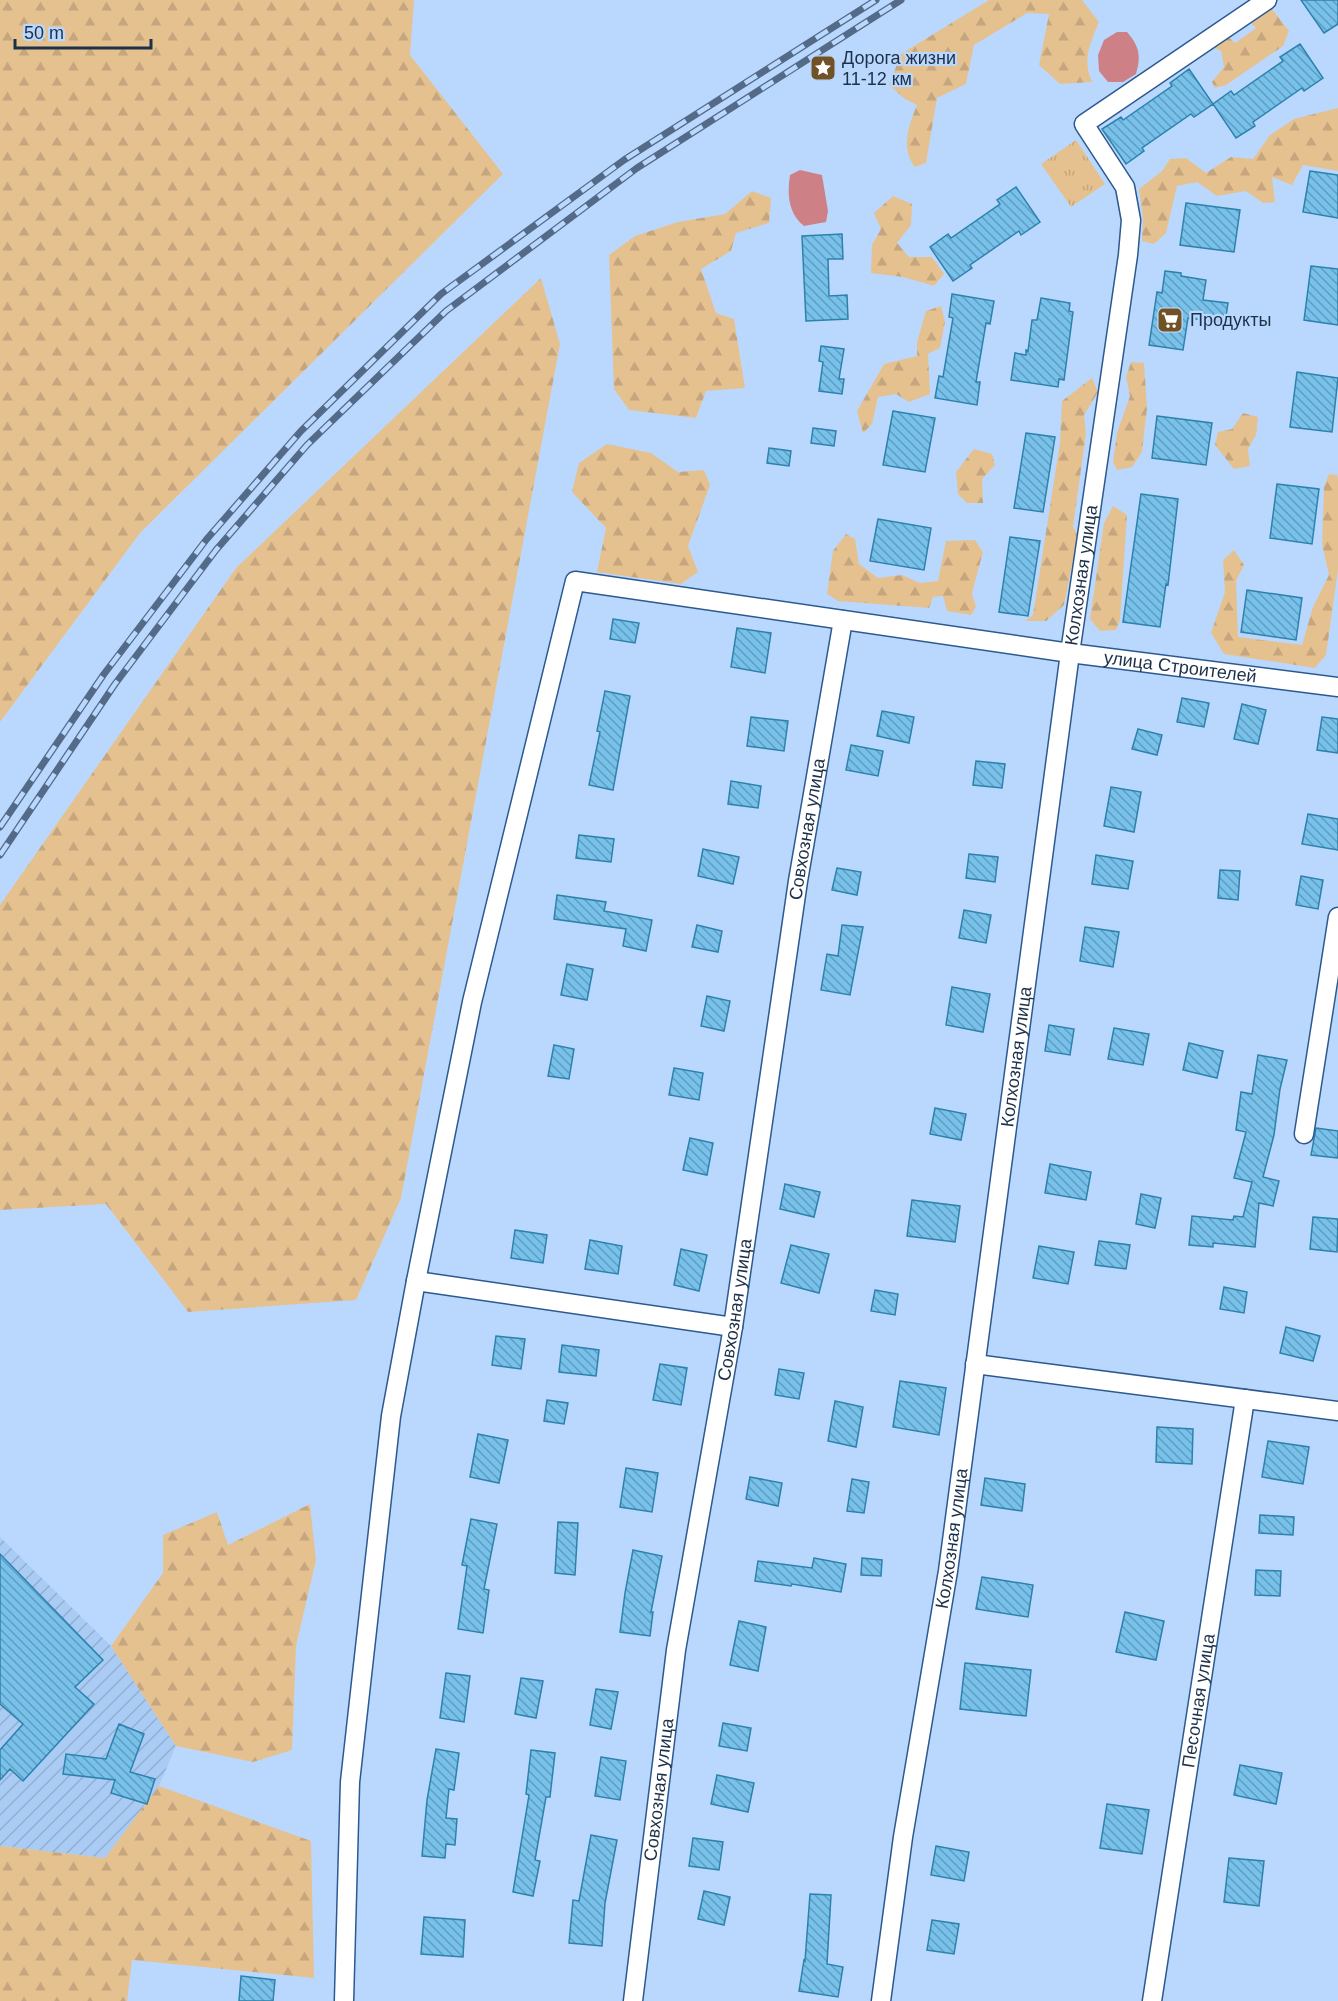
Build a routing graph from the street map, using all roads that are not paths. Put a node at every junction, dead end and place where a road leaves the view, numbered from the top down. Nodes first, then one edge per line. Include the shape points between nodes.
1 (1267, 0) edge
2 (843, 620) junction
3 (1070, 653) junction
4 (1338, 687) edge
5 (1338, 917) edge
6 (1304, 1134) dead end
7 (416, 1281) junction
8 (733, 1327) junction
9 (975, 1364) junction
10 (1245, 1399) junction
11 (1338, 1411) edge
12 (344, 2001) edge
13 (633, 2001) edge
14 (881, 2001) edge
15 (1152, 2001) edge

1 - 3 street, Колхозная улица via 1084,124 1125,187 1131,220
2 - 3 street, улица Строителей
2 - 7 street, улица Строителей via 575,581 472,1002
2 - 8 street, Совхозная улица via 798,881
3 - 4 street, улица Строителей
3 - 9 street, Колхозная улица
5 - 6 street
7 - 8 street
7 - 12 street via 392,1416 350,1782
8 - 13 street, Совхозная улица via 676,1650
9 - 10 street
9 - 14 street, Колхозная улица via 948,1571 903,1837
10 - 11 street
10 - 15 street, Песочная улица

